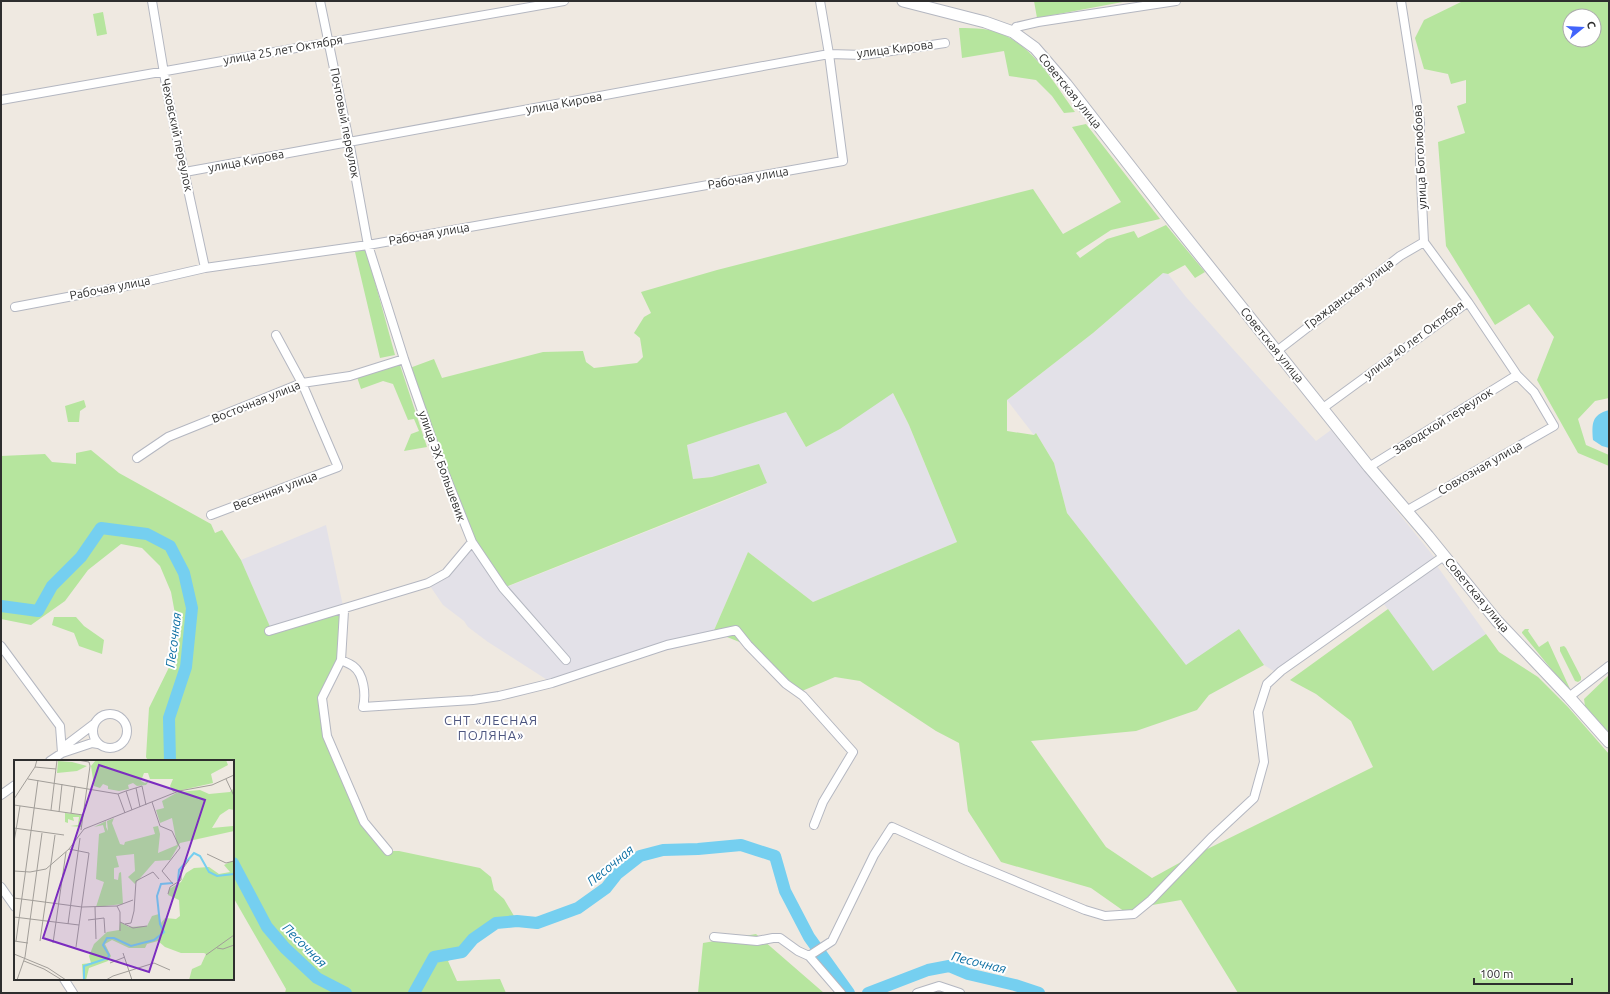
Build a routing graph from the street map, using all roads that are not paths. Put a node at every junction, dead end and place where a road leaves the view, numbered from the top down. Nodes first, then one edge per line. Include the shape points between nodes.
1 (152, 1) edge
2 (320, 1) edge
3 (564, 1) edge
4 (820, 1) edge
5 (903, 1) edge
6 (1176, 1) edge
7 (1401, 1) edge
8 (1149, 3) edge
9 (1014, 32) junction
10 (329, 42) junction
11 (945, 43) dead end
12 (830, 54) junction
13 (164, 72) junction
14 (1, 100) edge
15 (350, 142) junction
16 (185, 172) junction
17 (1424, 242) junction
18 (368, 245) junction
19 (205, 268) junction
20 (1468, 302) junction
21 (15, 306) dead end
22 (276, 335) dead end
23 (1277, 351) junction
24 (404, 359) junction
25 (1518, 375) junction
26 (302, 383) junction
27 (1323, 408) junction
28 (137, 458) dead end
29 (1368, 467) junction
30 (1406, 511) junction
31 (211, 516) dead end
32 (472, 542) junction
33 (1444, 556) junction
34 (344, 610) dead end
35 (269, 631) dead end
36 (1, 646) edge
37 (341, 660) junction
38 (566, 660) dead end
39 (1609, 666) edge
40 (1569, 697) junction
41 (94, 724) junction
42 (1609, 742) edge
43 (98, 744) junction
44 (62, 753) junction
45 (52, 760) edge
46 (14, 786) edge
47 (1, 795) edge
48 (814, 825) dead end
49 (388, 851) dead end
50 (1, 887) edge
51 (14, 906) edge
52 (714, 937) dead end
53 (809, 956) junction
54 (65, 980) edge
55 (73, 993) edge
56 (841, 993) edge
57 (917, 993) edge
58 (960, 993) edge

1 - 13 street, Чеховский переулок
2 - 10 street, Почтовый переулок
3 - 10 street, улица 25 лет Октября
4 - 12 street
5 - 9 main road, Советская улица
6 - 8 street
7 - 17 street, улица Боголюбова via 1420,122
8 - 9 street via 1038,22 1016,27
9 - 23 main road, Советская улица via 1035,48 1066,84
10 - 13 street, улица 25 лет Октября
10 - 15 street, Почтовый переулок
11 - 12 street, улица Кирова via 864,55
12 - 15 street, улица Кирова
12 - 18 street, Рабочая улица via 843,161
13 - 14 street, улица 25 лет Октября
13 - 16 street, Чеховский переулок
15 - 16 street, улица Кирова
15 - 18 street, Почтовый переулок
16 - 19 street, Чеховский переулок
17 - 20 street, улица 40 лет Октября
17 - 23 street, Гражданская улица via 1400,256
18 - 19 street, Рабочая улица
18 - 24 street, улица ЭХ Большевик
19 - 21 street, Рабочая улица via 131,285
20 - 25 street
20 - 27 street, улица 40 лет Октября
22 - 26 street
23 - 27 main road, Советская улица
24 - 26 street, Восточная улица via 350,376
24 - 32 street, улица ЭХ Большевик via 437,454
25 - 29 street, Заводской переулок
25 - 30 street, Совхозная улица via 1534,392 1554,426
26 - 28 street, Восточная улица via 168,437
26 - 31 street, Весенняя улица via 338,467
27 - 29 main road, Советская улица
29 - 30 main road, Советская улица
30 - 33 main road, Советская улица
32 - 35 street via 446,573 428,583
32 - 38 street, улица ЭХ Большевик via 504,588
33 - 40 main road, Советская улица via 1497,621
33 - 53 street via 1281,671 1267,684 1258,712 1264,762 1254,798 1134,914 1105,916 1085,910 892,827 874,855 832,941
34 - 37 street
36 - 44 street via 60,726
37 - 48 street via 353,666 362,677 365,700 363,707 473,700 552,683 667,645 736,630 786,684 803,696 853,752 823,802
37 - 49 street via 322,698 327,736 364,822
39 - 40 street
40 - 42 main road, Советская улица
41 - 43 street via 93,735
41 - 43 street via 99,717 108,713 119,716 126,725 127,736 120,745 109,748
41 - 44 street via 65,746
43 - 44 street via 92,743
44 - 45 street
46 - 47 street
50 - 51 street
52 - 53 street via 758,941 780,938
53 - 56 street
54 - 55 street
57 - 58 street via 939,986

